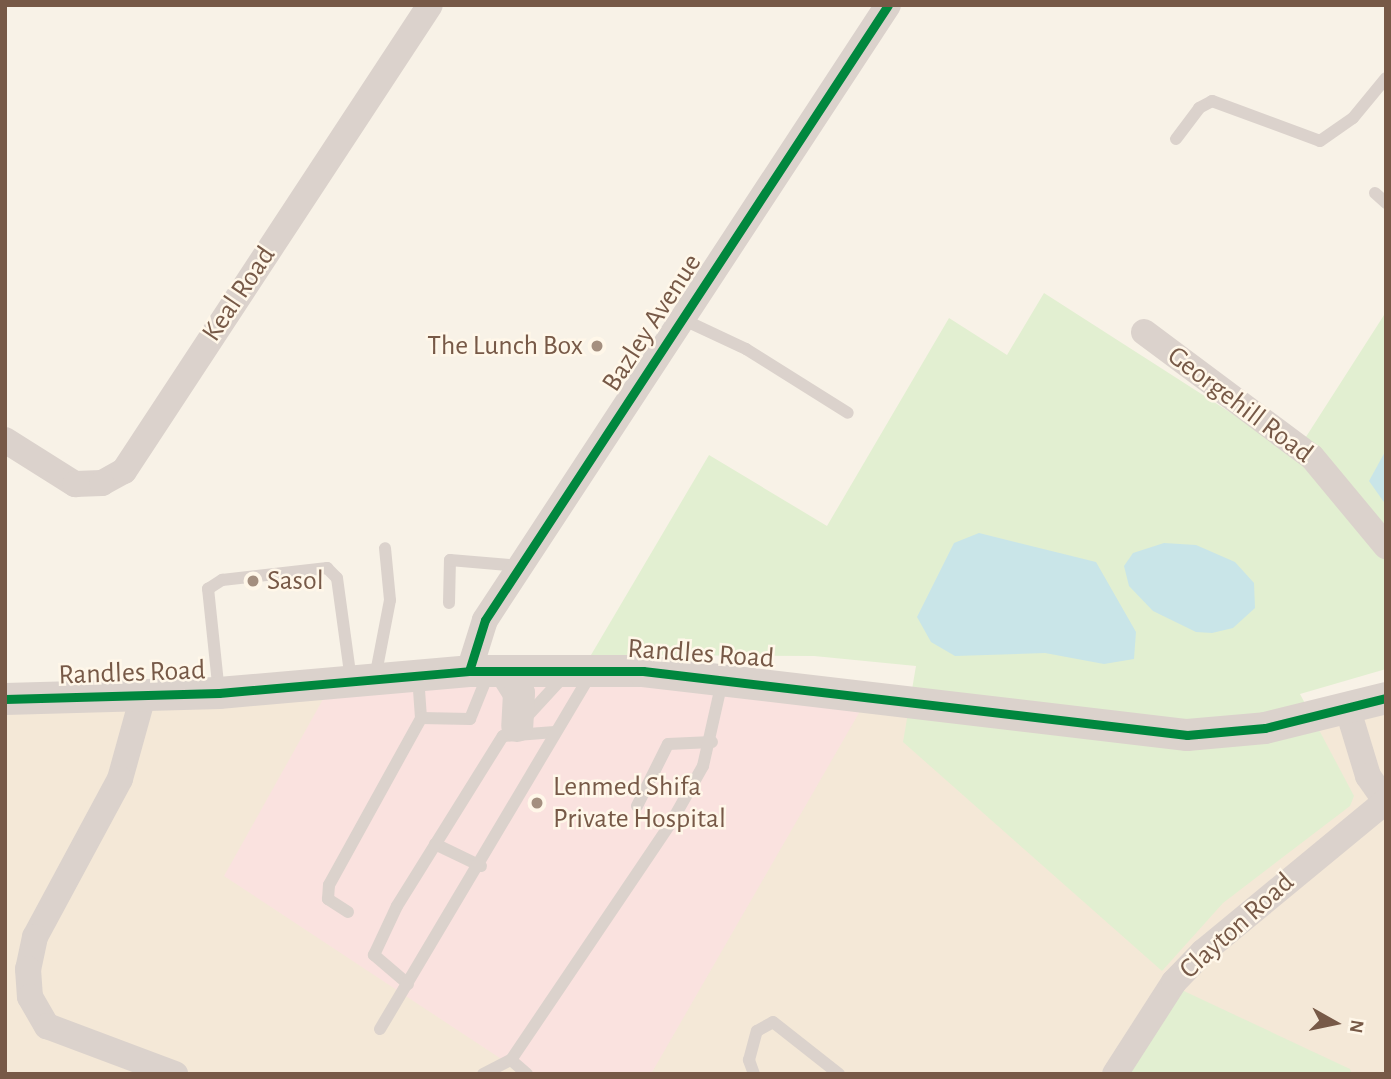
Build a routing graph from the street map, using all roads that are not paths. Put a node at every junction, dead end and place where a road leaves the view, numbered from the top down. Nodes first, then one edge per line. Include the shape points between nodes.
1 (430, 5) edge
2 (888, 5) edge
3 (1386, 78) edge
4 (1176, 139) dead end
5 (1375, 193) dead end
6 (1386, 203) edge
7 (682, 319) junction
8 (1144, 332) dead end
9 (848, 413) dead end
10 (5, 440) edge
11 (1386, 547) edge
12 (385, 548) dead end
13 (520, 566) junction
14 (449, 603) dead end
15 (488, 671) junction
16 (581, 671) junction
17 (418, 675) junction
18 (723, 676) junction
19 (363, 679) junction
20 (219, 693) junction
21 (143, 696) junction
22 (1386, 698) edge
23 (5, 699) edge
24 (1348, 710) junction
25 (421, 718) junction
26 (513, 729) junction
27 (555, 732) junction
28 (712, 742) junction
29 (1386, 802) edge
30 (637, 806) dead end
31 (435, 844) junction
32 (481, 866) junction
33 (348, 912) dead end
34 (408, 984) junction
35 (380, 1029) dead end
36 (511, 1060) junction
37 (176, 1074) edge
38 (483, 1074) edge
39 (527, 1074) edge
40 (754, 1074) edge
41 (839, 1074) edge
42 (1115, 1074) edge

1 - 10 street, Keal Road via 124,471 102,483 75,484
2 - 7 street, Bazley Avenue
3 - 4 lane via 1353,118 1320,141 1212,101 1199,108
5 - 6 lane
7 - 9 lane via 746,349
7 - 13 street, Bazley Avenue
8 - 11 street, Georgehill Road via 1312,457
12 - 19 lane via 390,600
13 - 14 lane via 450,560
13 - 15 street, Bazley Avenue via 478,633
15 - 16 street, Randles Road
15 - 17 street, Randles Road
15 - 25 lane via 474,717
15 - 26 street via 519,693
16 - 18 street, Randles Road
16 - 26 lane
16 - 27 lane
17 - 19 street, Randles Road
17 - 25 lane
18 - 24 street, Randles Road via 1161,734 1246,731
18 - 28 lane
19 - 20 street, Randles Road
19 - 20 lane via 335,573 312,569 222,580 208,589
20 - 21 street, Randles Road
21 - 23 street, Randles Road
21 - 37 street via 120,779 36,937 27,969 30,997 47,1026
22 - 24 street, Randles Road
24 - 29 street via 1368,776
25 - 33 lane via 329,885 328,899
26 - 27 lane
26 - 31 lane
27 - 32 lane
28 - 30 lane via 668,744
28 - 36 lane via 678,810 592,947
29 - 42 street, Clayton Road via 1203,952 1161,1000
31 - 32 lane
31 - 34 lane via 376,943 378,963
32 - 34 lane
34 - 35 lane
36 - 38 lane
36 - 39 lane
40 - 41 lane via 749,1060 757,1031 773,1022

